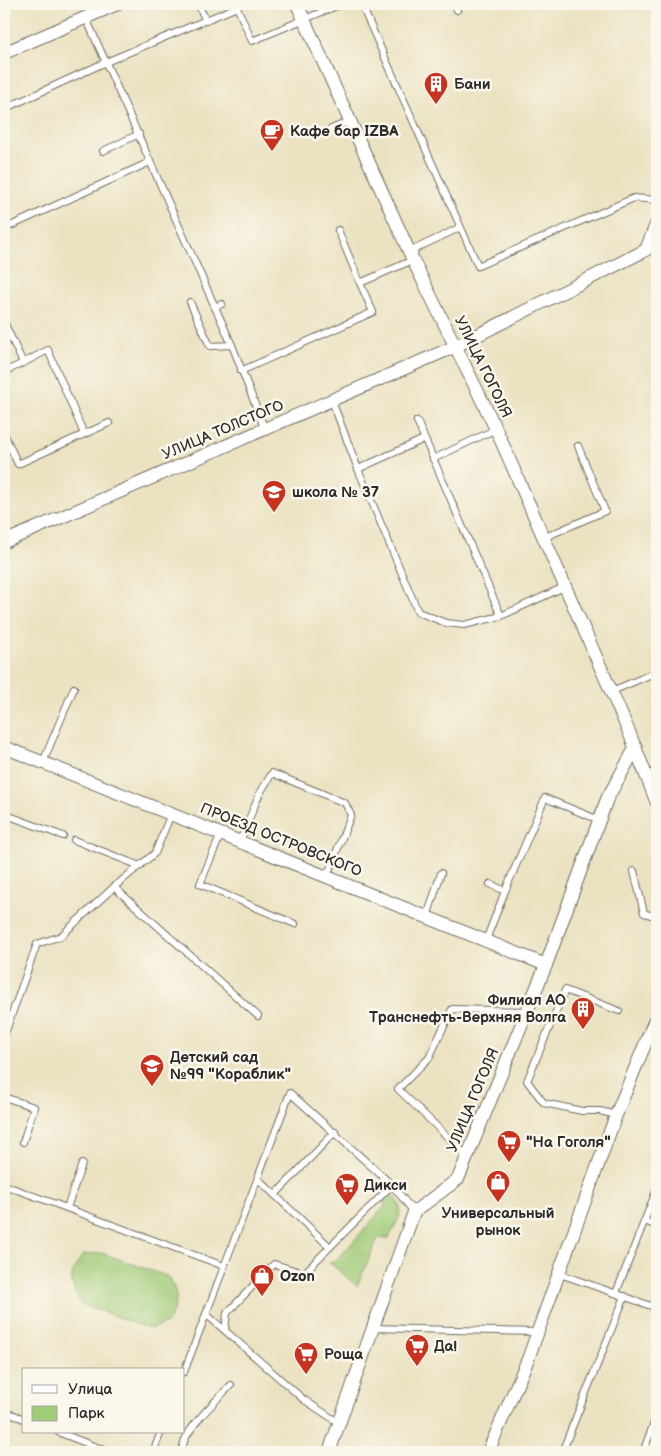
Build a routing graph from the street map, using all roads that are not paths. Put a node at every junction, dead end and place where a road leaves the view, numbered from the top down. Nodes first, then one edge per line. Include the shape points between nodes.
1 (117, 4) edge
2 (198, 4) edge
3 (297, 4) edge
4 (341, 4) edge
5 (361, 4) edge
6 (86, 18) junction
7 (303, 19) junction
8 (206, 21) junction
9 (4, 53) edge
10 (106, 62) junction
11 (4, 109) edge
12 (350, 121) junction
13 (327, 131) dead end
14 (139, 134) junction
15 (103, 151) dead end
16 (150, 162) junction
17 (657, 200) edge
18 (657, 222) edge
19 (459, 228) junction
20 (4, 229) edge
21 (338, 230) dead end
22 (413, 260) junction
23 (360, 283) junction
24 (190, 302) dead end
25 (222, 304) dead end
26 (214, 307) junction
27 (4, 322) edge
28 (232, 345) junction
29 (454, 347) junction
30 (23, 363) junction
31 (241, 371) junction
32 (4, 372) edge
33 (332, 401) junction
34 (417, 421) dead end
35 (109, 423) dead end
36 (496, 429) junction
37 (265, 430) junction
38 (4, 434) edge
39 (84, 434) junction
40 (424, 439) junction
41 (578, 446) dead end
42 (433, 459) junction
43 (358, 470) junction
44 (543, 538) junction
45 (4, 542) edge
46 (564, 587) junction
47 (501, 616) junction
48 (654, 673) dead end
49 (74, 688) dead end
50 (610, 692) junction
51 (4, 747) edge
52 (636, 747) junction
53 (43, 762) junction
54 (657, 803) edge
55 (4, 814) edge
56 (171, 814) junction
57 (599, 820) junction
58 (221, 834) junction
59 (63, 836) dead end
60 (74, 840) dead end
61 (240, 841) junction
62 (140, 866) junction
63 (634, 871) dead end
64 (441, 873) dead end
65 (327, 876) junction
66 (490, 884) dead end
67 (114, 887) junction
68 (505, 891) junction
69 (427, 917) junction
70 (657, 917) edge
71 (295, 924) dead end
72 (486, 940) junction
73 (546, 965) junction
74 (527, 1011) junction
75 (619, 1011) dead end
76 (657, 1015) edge
77 (258, 1016) dead end
78 (4, 1036) edge
79 (653, 1038) edge
80 (4, 1097) edge
81 (616, 1115) junction
82 (335, 1132) junction
83 (23, 1142) dead end
84 (467, 1156) junction
85 (82, 1164) dead end
86 (258, 1179) junction
87 (4, 1185) edge
88 (392, 1185) junction
89 (657, 1189) edge
90 (275, 1195) junction
91 (66, 1208) junction
92 (414, 1212) junction
93 (645, 1221) junction
94 (657, 1226) edge
95 (330, 1247) junction
96 (224, 1266) junction
97 (560, 1274) junction
98 (616, 1293) junction
99 (625, 1296) junction
100 (657, 1308) edge
101 (206, 1314) junction
102 (372, 1328) junction
103 (225, 1330) junction
104 (538, 1332) junction
105 (185, 1369) edge
106 (231, 1385) dead end
107 (4, 1411) edge
108 (657, 1415) edge
109 (22, 1418) edge
110 (339, 1422) junction
111 (63, 1434) edge
112 (160, 1434) edge
113 (109, 1452) edge
114 (153, 1452) edge
115 (183, 1452) edge
116 (329, 1452) edge
117 (488, 1452) edge
118 (562, 1452) edge
119 (643, 1452) edge

1 - 6 street
2 - 8 lane
3 - 7 street, УЛИЦА ГОГОЛЯ
4 - 7 lane
5 - 19 lane
6 - 9 street
6 - 10 lane
7 - 8 lane via 252,41 237,7
7 - 12 street, УЛИЦА ГОГОЛЯ
8 - 10 lane
10 - 11 lane
10 - 14 lane
12 - 13 lane
12 - 22 street, УЛИЦА ГОГОЛЯ
14 - 15 lane
14 - 16 lane
16 - 20 lane
16 - 26 lane
17 - 19 lane via 634,198 478,266
18 - 29 street, УЛИЦА ТОЛСТОГО via 646,250
19 - 22 lane via 415,249
21 - 23 lane
22 - 23 lane
22 - 29 street, УЛИЦА ГОГОЛЯ
23 - 31 lane via 372,312
24 - 28 lane via 210,346
25 - 26 lane
26 - 28 lane
27 - 30 lane
28 - 31 lane
29 - 33 street, УЛИЦА ТОЛСТОГО
29 - 36 street, УЛИЦА ГОГОЛЯ
30 - 32 lane
30 - 39 lane via 48,350
31 - 37 lane
33 - 37 street, УЛИЦА ТОЛСТОГО
33 - 43 lane
34 - 40 lane
35 - 39 lane
36 - 42 lane
36 - 44 street, УЛИЦА ГОГОЛЯ
37 - 45 street, УЛИЦА ТОЛСТОГО
38 - 39 lane via 18,464
40 - 42 lane
40 - 43 lane
41 - 44 lane via 605,511
42 - 47 lane
43 - 47 lane via 418,612 446,623 464,625
44 - 46 street, УЛИЦА ГОГОЛЯ
46 - 47 lane
46 - 50 street, УЛИЦА ГОГОЛЯ
48 - 50 lane
49 - 53 lane
50 - 52 street, УЛИЦА ГОГОЛЯ
51 - 53 street, ПРОЕЗД ОСТРОВСКОГО
52 - 54 street, УЛИЦА ГОГОЛЯ
52 - 57 street, УЛИЦА ГОГОЛЯ
53 - 56 street, ПРОЕЗД ОСТРОВСКОГО
55 - 59 lane
56 - 58 street, ПРОЕЗД ОСТРОВСКОГО
56 - 62 lane via 155,853
57 - 68 lane via 545,798
57 - 73 street, УЛИЦА ГОГОЛЯ
58 - 61 street, ПРОЕЗД ОСТРОВСКОГО
58 - 71 lane via 200,884
60 - 62 lane
61 - 65 street, ПРОЕЗД ОСТРОВСКОГО
61 - 65 lane via 272,772 345,803 351,815
62 - 67 lane
63 - 70 lane via 644,913
64 - 69 lane
65 - 69 street, ПРОЕЗД ОСТРОВСКОГО
66 - 68 lane
67 - 77 lane
67 - 78 lane via 61,936 37,944
68 - 72 lane
69 - 72 street, ПРОЕЗД ОСТРОВСКОГО
72 - 73 street, ПРОЕЗД ОСТРОВСКОГО
73 - 74 street, УЛИЦА ГОГОЛЯ
74 - 84 street, УЛИЦА ГОГОЛЯ
74 - 84 lane via 452,1009 429,1058 398,1089
75 - 81 lane via 566,990 527,1081 544,1103
76 - 79 street
79 - 81 street
80 - 83 lane via 34,1107
81 - 97 street
82 - 86 lane via 290,1094
82 - 88 lane
82 - 90 lane
84 - 92 street, УЛИЦА ГОГОЛЯ via 458,1179
85 - 91 lane
86 - 90 lane
86 - 96 lane
87 - 91 lane
88 - 92 lane
88 - 95 lane
89 - 93 lane
90 - 95 lane
91 - 96 lane
92 - 102 street
93 - 94 lane
93 - 98 lane
95 - 103 lane via 304,1273 274,1264 227,1312
96 - 101 lane
97 - 98 lane
97 - 104 street
98 - 99 lane
99 - 100 lane
99 - 118 lane
101 - 103 lane
101 - 105 lane
102 - 104 lane
102 - 110 street
103 - 110 lane via 303,1399
104 - 117 street
106 - 115 lane via 190,1429
107 - 109 lane
108 - 119 lane
110 - 116 street
111 - 113 lane
112 - 114 lane

